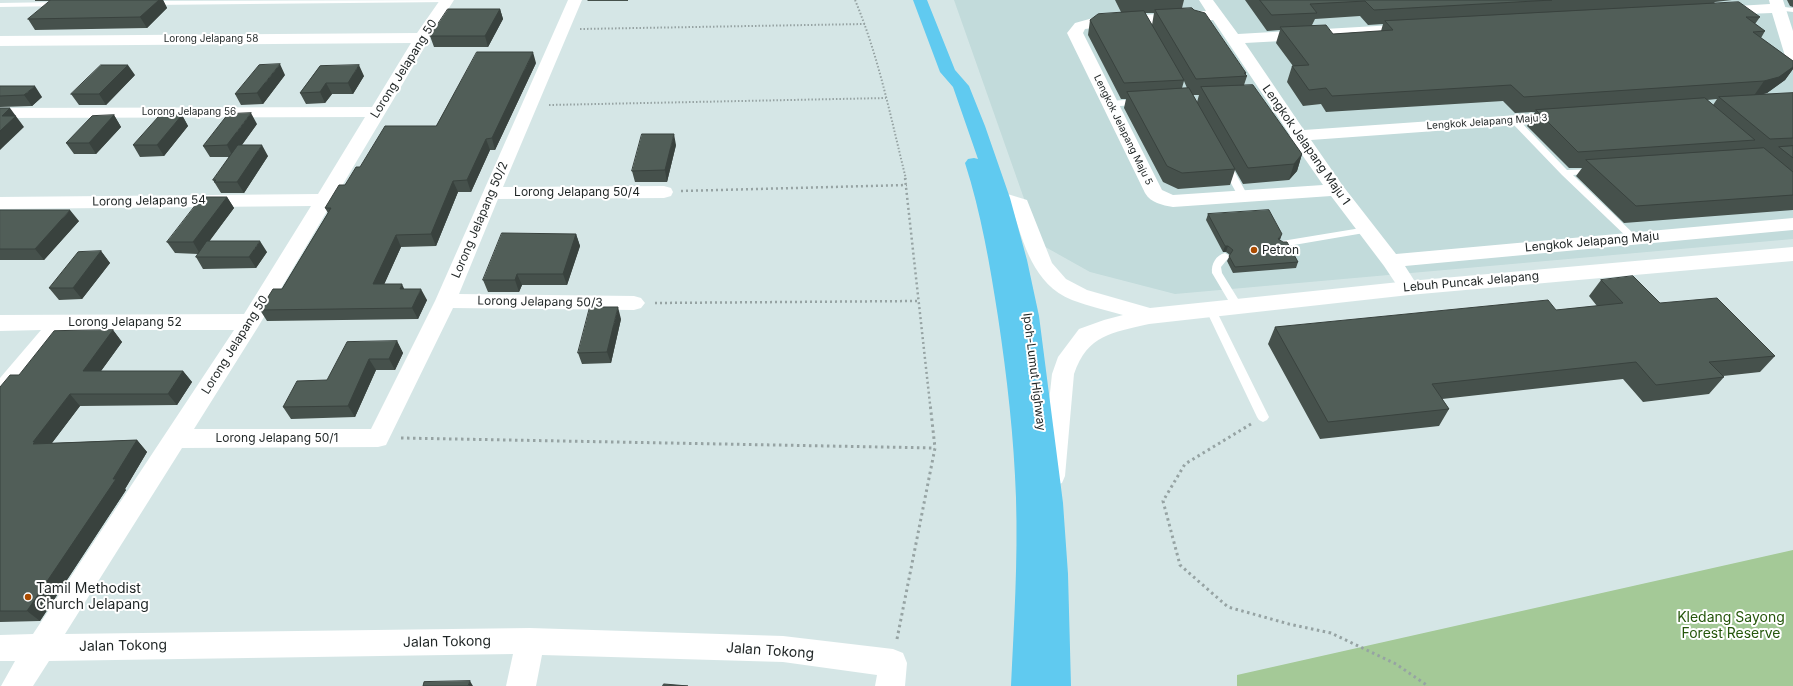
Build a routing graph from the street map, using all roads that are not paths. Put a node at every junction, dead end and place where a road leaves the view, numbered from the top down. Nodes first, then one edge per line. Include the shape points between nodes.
1 (447, 0) edge
2 (575, 0) edge
3 (920, 0) edge
4 (1206, 0) edge
5 (72, 4) edge
6 (144, 4) edge
7 (0, 5) edge
8 (1783, 6) edge
9 (1708, 12) edge
10 (1216, 15) junction
11 (1424, 28) edge
12 (422, 38) junction
13 (1234, 39) junction
14 (0, 41) edge
15 (1793, 56) edge
16 (948, 72) junction
17 (1149, 101) edge
18 (1110, 104) junction
19 (378, 112) junction
20 (0, 113) edge
21 (1577, 116) edge
22 (1514, 120) junction
23 (1298, 136) junction
24 (1220, 154) edge
25 (1605, 170) edge
26 (1565, 173) junction
27 (1336, 190) junction
28 (664, 192) road end
29 (491, 193) junction
30 (1243, 196) junction
31 (1001, 198) junction
32 (323, 200) junction
33 (0, 203) edge
34 (1793, 224) edge
35 (1367, 230) junction
36 (1634, 239) junction
37 (1282, 244) edge
38 (1793, 254) edge
39 (1225, 256) dead end
40 (1391, 261) junction
41 (1409, 288) junction
42 (446, 301) junction
43 (634, 304) road end
44 (1238, 307) junction
45 (1211, 310) junction
46 (1149, 316) junction
47 (60, 322) junction
48 (250, 322) junction
49 (0, 323) edge
50 (0, 394) edge
51 (1263, 417) road end
52 (378, 438) joint
53 (176, 439) junction
54 (1050, 504) junction
55 (530, 641) junction
56 (41, 647) junction
57 (0, 648) edge
58 (891, 675) edge
59 (16, 686) edge
60 (521, 686) edge
61 (1026, 686) edge
62 (1056, 686) edge

1 - 6 lane
1 - 12 street, Lorong Jelapang 50
2 - 29 street, Lorong Jelapang 50/2
3 - 16 highway, Ipoh-Lumut Highway
4 - 10 street, Lengkok Jelapang Maju 1
5 - 7 lane
8 - 9 street
8 - 15 street
10 - 13 street, Lengkok Jelapang Maju 1
10 - 18 street, Lengkok Jelapang Maju 5 via 1145,23 1093,23 1080,26 1075,33
11 - 13 street
12 - 14 street, Lorong Jelapang 58
12 - 19 street, Lorong Jelapang 50
13 - 23 street, Lengkok Jelapang Maju 1 via 1267,95
16 - 31 highway, Ipoh-Lumut Highway via 960,86
16 - 61 highway, Ipoh-Lumut Highway via 946,82 982,187 997,250 1018,378 1029,525 1030,592
17 - 18 lane
18 - 30 street, Lengkok Jelapang Maju 5 via 1154,193 1163,199 1173,201
19 - 20 street, Lorong Jelapang 56
19 - 32 street, Lorong Jelapang 50
21 - 22 street, Lengkok Jelapang Maju 3
22 - 23 street, Lengkok Jelapang Maju 3
22 - 26 lane
23 - 27 street, Lengkok Jelapang Maju 1
24 - 30 lane
25 - 26 lane
26 - 36 lane
27 - 30 street, Lengkok Jelapang Maju 5
27 - 35 street, Lengkok Jelapang Maju 1
28 - 29 street, Lorong Jelapang 50/4
29 - 42 street, Lorong Jelapang 50/2
31 - 46 street via 1020,204 1043,264 1053,278 1070,291 1095,301
31 - 54 highway, Ipoh-Lumut Highway via 1028,316
32 - 33 street, Lorong Jelapang 54
32 - 48 street, Lorong Jelapang 50
34 - 36 street, Lengkok Jelapang Maju
35 - 37 lane
35 - 40 street, Lengkok Jelapang Maju 1
36 - 40 street, Lengkok Jelapang Maju
38 - 41 street, Lebuh Puncak Jelapang
39 - 44 lane via 1216,266 1217,273
40 - 41 street, Lengkok Jelapang Maju 1
41 - 44 street, Lebuh Puncak Jelapang
42 - 43 street, Lorong Jelapang 50/3
42 - 52 street, Lorong Jelapang 50/2
44 - 45 street, Lebuh Puncak Jelapang
45 - 46 street, Lebuh Puncak Jelapang
45 - 51 lane
46 - 54 street, Lebuh Puncak Jelapang via 1112,325 1087,335 1069,357 1063,374
47 - 48 street, Lorong Jelapang 52
47 - 49 street, Lorong Jelapang 52
47 - 50 street
48 - 53 street, Lorong Jelapang 50
52 - 53 street, Lorong Jelapang 50/1
53 - 56 street, Lorong Jelapang 50
54 - 62 highway, Ipoh-Lumut Highway via 1055,574
55 - 56 street, Jalan Tokong
55 - 58 street, Jalan Tokong via 783,649
55 - 60 street
56 - 57 street, Jalan Tokong
56 - 59 street, Lorong Jelapang 50

